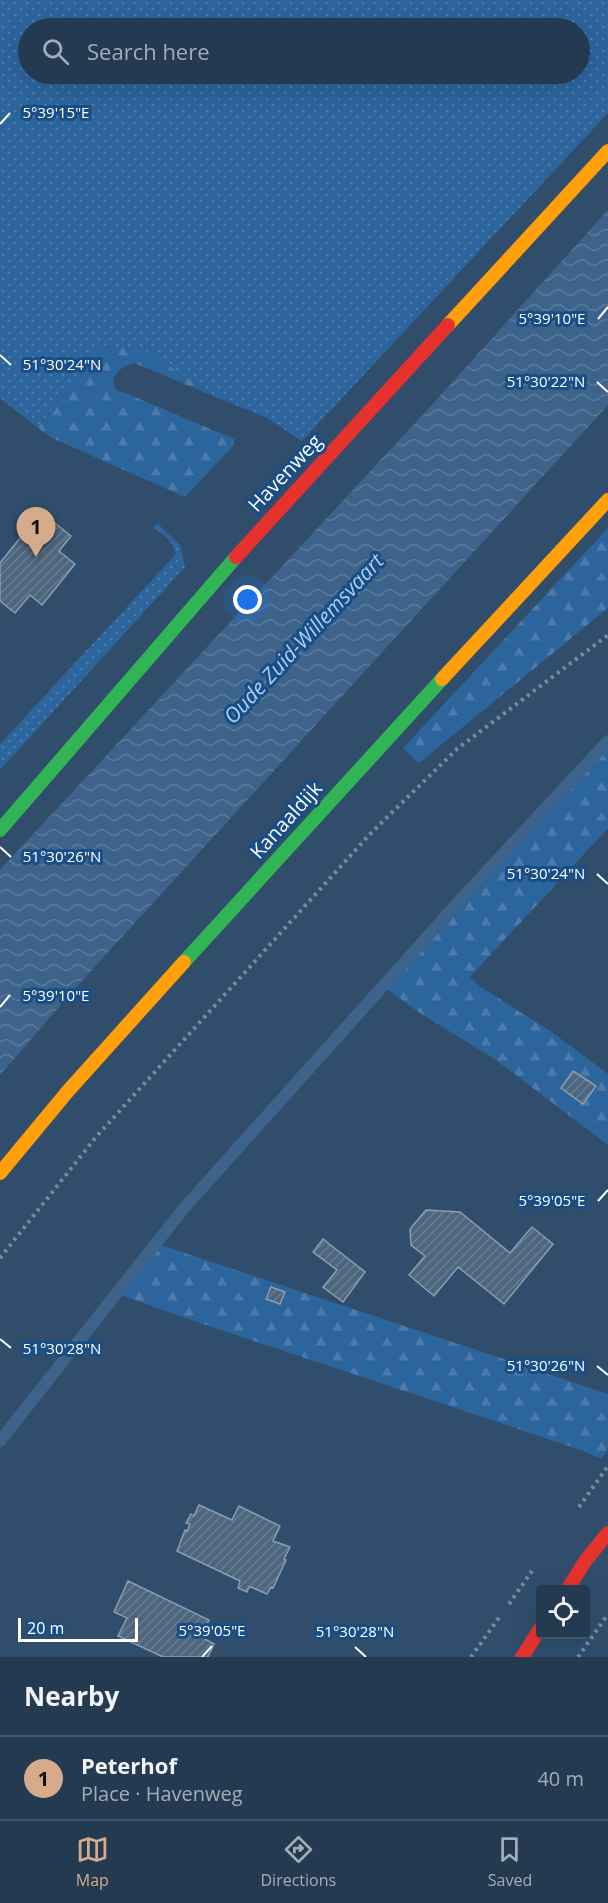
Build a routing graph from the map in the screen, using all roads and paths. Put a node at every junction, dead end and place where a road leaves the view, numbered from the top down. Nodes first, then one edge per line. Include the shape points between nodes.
1 (608, 151) edge
2 (608, 500) edge
3 (608, 635) edge
4 (0, 830) edge
5 (0, 1173) edge
6 (0, 1258) edge
7 (608, 1533) edge
8 (570, 1585) edge
9 (608, 1614) edge
10 (536, 1635) edge
11 (522, 1657) edge
12 (578, 1657) edge

1 - 4 street, Havenweg via 259,530
2 - 5 street, Kanaaldijk via 314,817 68,1091
3 - 6 path via 457,749 370,834 96,1137
7 - 8 street
9 - 12 path
10 - 11 street

